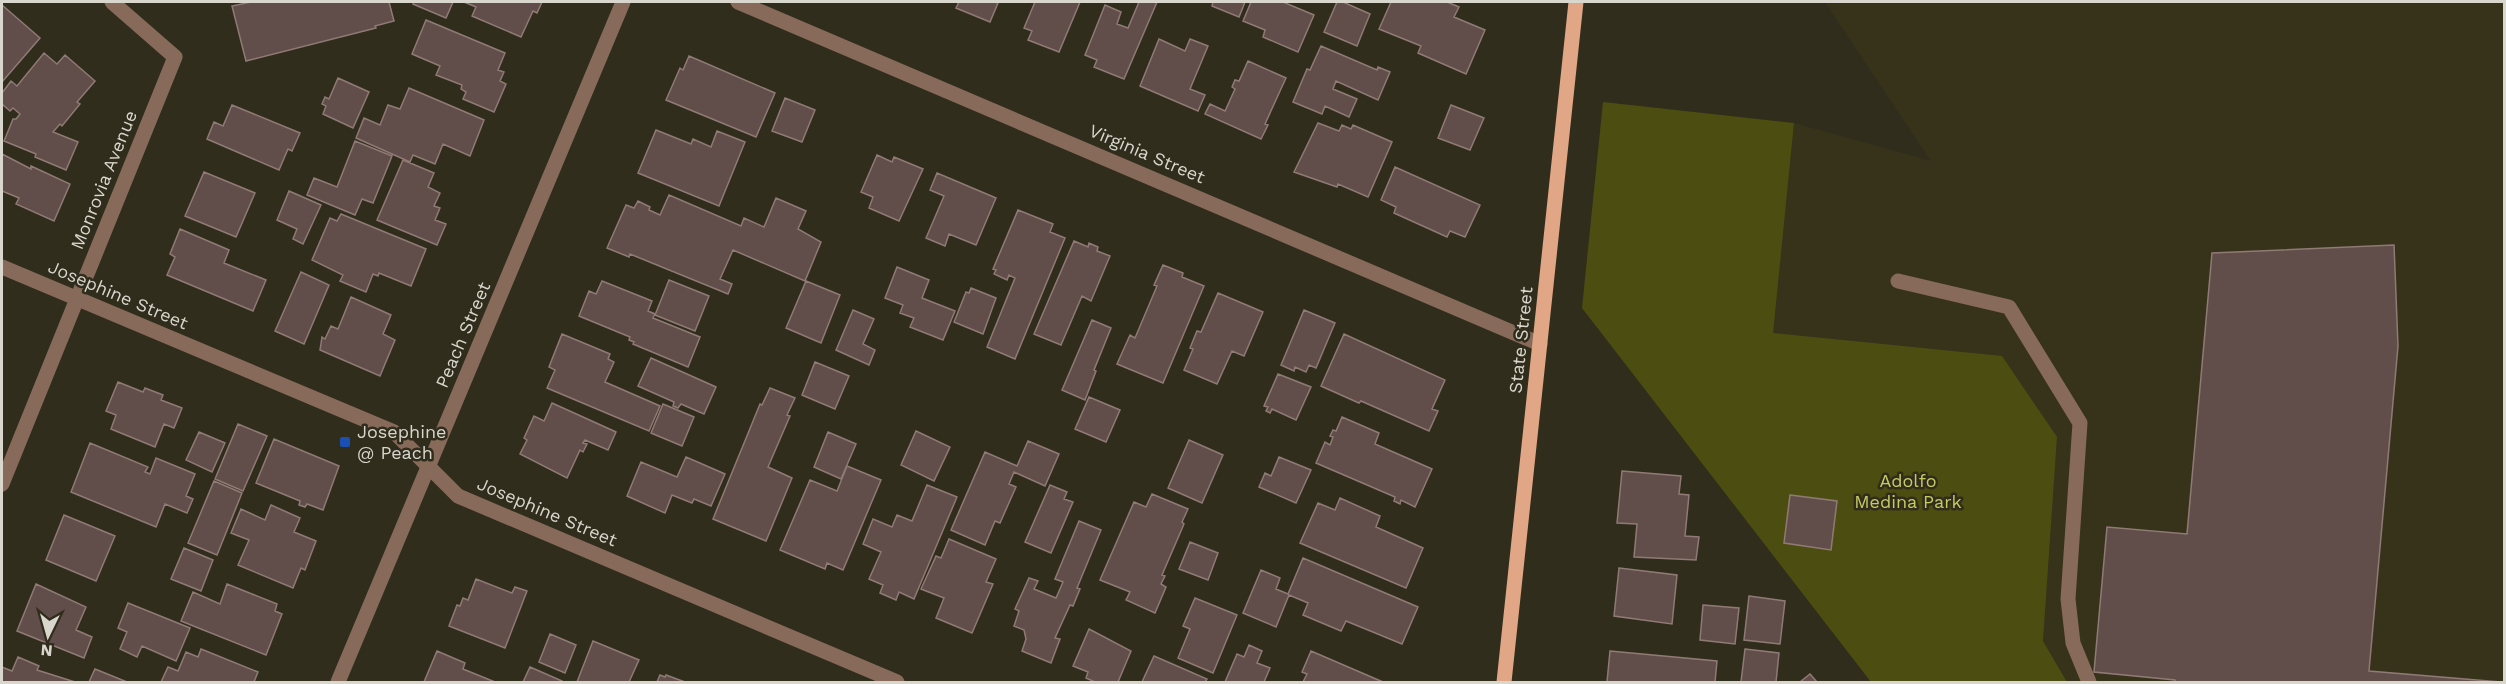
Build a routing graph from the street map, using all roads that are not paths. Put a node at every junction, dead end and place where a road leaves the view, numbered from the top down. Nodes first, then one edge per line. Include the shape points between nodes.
1 (112, 2) edge
2 (623, 2) edge
3 (738, 2) edge
4 (1576, 2) edge
5 (2, 267) edge
6 (1898, 281) dead end
7 (77, 299) junction
8 (1540, 344) junction
9 (429, 465) junction
10 (2, 483) edge
11 (338, 682) edge
12 (897, 682) edge
13 (1504, 682) edge
14 (2090, 682) edge

1 - 7 street, Monrovia Avenue via 175,57
2 - 9 street, Peach Street
3 - 8 street, Virginia Street
4 - 8 main road, State Street
5 - 7 street, Josephine Street
6 - 14 street via 2009,307 2080,423 2067,599 2073,644
7 - 9 street, Josephine Street via 394,432
7 - 10 street, Monrovia Avenue
8 - 13 main road, State Street
9 - 11 street, Peach Street
9 - 12 street, Josephine Street via 458,496

